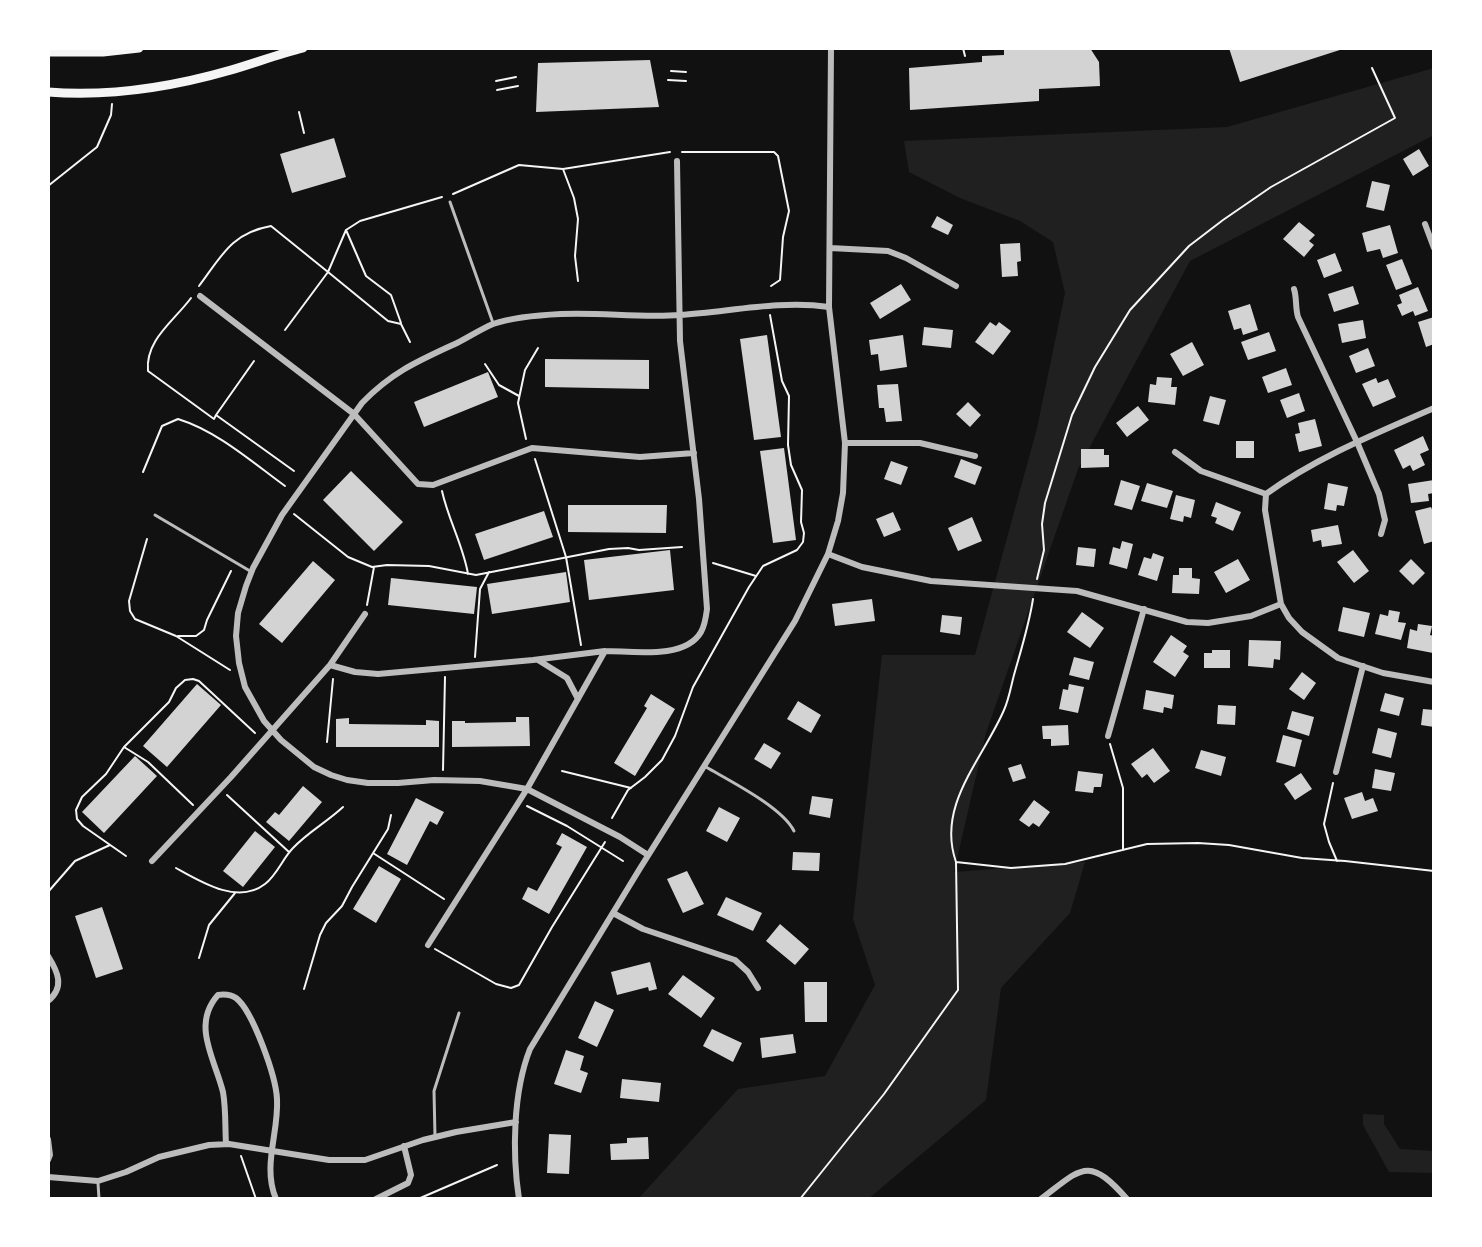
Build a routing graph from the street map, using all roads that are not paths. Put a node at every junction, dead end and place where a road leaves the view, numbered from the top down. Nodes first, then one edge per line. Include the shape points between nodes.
1 (139, 48) edge
2 (303, 48) edge
3 (831, 48) edge
4 (48, 52) edge
5 (48, 92) edge
6 (677, 161) dead end
7 (450, 202) dead end
8 (1425, 224) dead end
9 (830, 248) junction
10 (1434, 248) edge
11 (956, 286) dead end
12 (1294, 289) dead end
13 (200, 296) dead end
14 (829, 308) junction
15 (679, 315) junction
16 (494, 324) junction
17 (1434, 408) edge
18 (354, 414) junction
19 (1357, 442) junction
20 (844, 443) junction
21 (1175, 452) dead end
22 (694, 453) junction
23 (975, 456) dead end
24 (1266, 494) junction
25 (155, 515) dead end
26 (1381, 534) dead end
27 (828, 554) junction
28 (251, 572) junction
29 (1281, 604) junction
30 (1144, 609) junction
31 (365, 614) road end
32 (605, 651) junction
33 (538, 660) junction
34 (332, 666) junction
35 (1363, 666) junction
36 (1434, 681) edge
37 (578, 699) junction
38 (272, 731) junction
39 (1108, 736) road end
40 (704, 766) junction
41 (1336, 772) road end
42 (527, 789) junction
43 (794, 831) dead end
44 (648, 855) junction
45 (152, 861) dead end
46 (613, 913) junction
47 (428, 945) dead end
48 (48, 956) edge
49 (758, 988) dead end
50 (48, 1001) edge
51 (459, 1013) dead end
52 (516, 1122) junction
53 (435, 1137) junction
54 (48, 1139) edge
55 (226, 1144) junction
56 (404, 1146) junction
57 (271, 1151) junction
58 (48, 1160) edge
59 (48, 1177) edge
60 (98, 1181) junction
61 (99, 1199) edge
62 (276, 1199) edge
63 (376, 1199) edge
64 (519, 1199) edge
65 (1041, 1199) edge
66 (1127, 1199) edge

1 - 4 main road
2 - 5 main road via 191,80 137,90
3 - 9 street
6 - 15 street
7 - 16 lane
8 - 10 street
9 - 11 street via 888,251
9 - 14 street
12 - 19 street via 1298,317
13 - 18 street
14 - 15 street via 769,306
14 - 20 street
15 - 16 street via 561,314
15 - 22 street
16 - 18 street via 396,373
17 - 19 street
18 - 22 street via 418,484 440,483 532,448 640,457
18 - 28 street via 287,508
19 - 24 street
19 - 26 street via 1382,506 1385,520
20 - 23 street via 920,443
20 - 27 street via 843,493
21 - 24 street via 1201,471
22 - 32 street via 704,561 705,623 696,638 680,648 664,652
24 - 29 street via 1264,510
25 - 28 lane
27 - 30 street via 862,567 931,581 1077,591
27 - 40 street via 795,621
28 - 38 street via 238,613 238,654 245,687
29 - 30 street via 1251,616 1208,622 1187,622
29 - 35 street via 1302,632 1321,647 1338,658
30 - 39 street
31 - 34 street
32 - 33 street
32 - 37 street
33 - 34 street via 378,675
33 - 37 street via 567,678
34 - 38 street
35 - 36 street
35 - 41 street
37 - 42 street
38 - 42 street via 314,767 347,780 480,781
38 - 45 street
40 - 43 lane via 768,805 789,821
40 - 44 street
42 - 44 street
42 - 47 street
44 - 46 street
46 - 49 street via 643,929 735,960
46 - 52 street via 530,1048
48 - 50 street via 58,975 59,987
51 - 53 lane via 434,1091
52 - 53 street
52 - 64 street
53 - 56 street
54 - 58 street
55 - 57 street
55 - 57 street via 224,1101 204,1032 213,1001 218,995 227,994 235,997 248,1013 264,1050 277,1099
55 - 60 street via 209,1144 159,1157
56 - 57 street via 353,1161
56 - 63 street via 411,1175 408,1183
57 - 62 street via 270,1178
59 - 60 street
60 - 61 lane
65 - 66 street via 1076,1172 1086,1171 1103,1174

